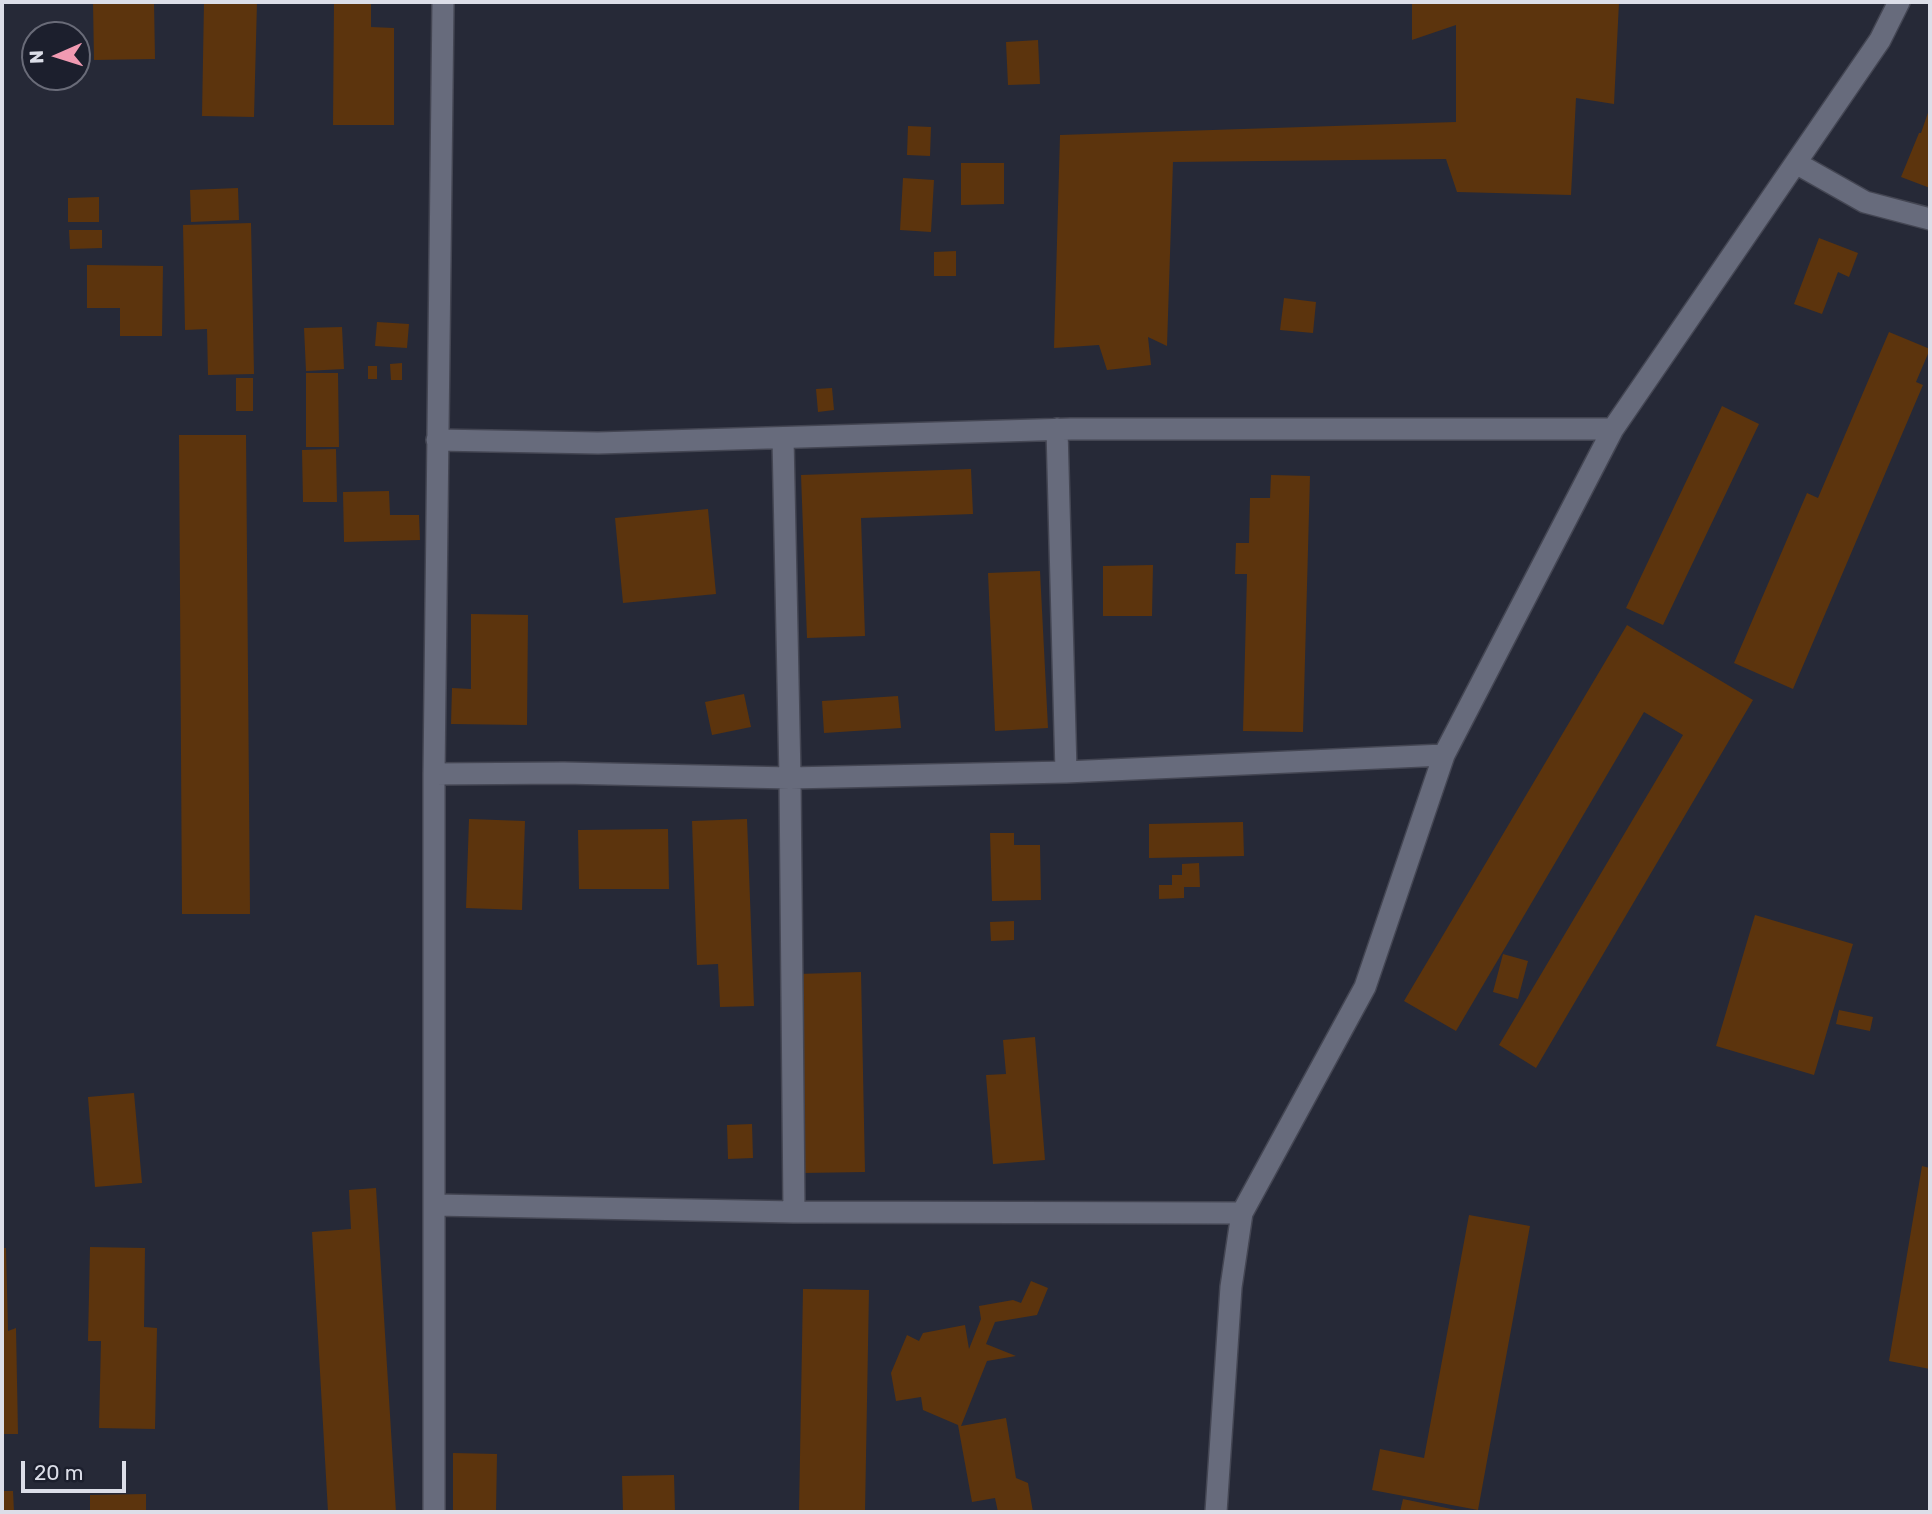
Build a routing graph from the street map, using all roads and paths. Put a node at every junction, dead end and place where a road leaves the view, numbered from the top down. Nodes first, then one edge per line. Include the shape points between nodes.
1 (443, 2) edge
2 (1899, 2) edge
3 (1796, 163) junction
4 (1930, 219) edge
5 (1057, 429) junction
6 (1613, 429) junction
7 (783, 438) junction
8 (437, 440) junction
9 (1444, 755) junction
10 (1066, 772) junction
11 (434, 774) junction
12 (790, 778) junction
13 (435, 1205) junction
14 (794, 1212) junction
15 (1242, 1213) junction
16 (433, 1512) edge
17 (1216, 1512) edge

1 - 8 street
2 - 3 street via 1880,40
3 - 4 street via 1865,202
3 - 6 street
5 - 6 street
5 - 7 street
5 - 10 street
6 - 9 street
7 - 8 street via 598,443
7 - 12 street
8 - 11 street
9 - 10 street
9 - 15 street via 1365,987
10 - 12 street
11 - 12 street
11 - 13 street
12 - 14 street
13 - 14 street
13 - 16 street
14 - 15 street
15 - 17 street via 1231,1287

